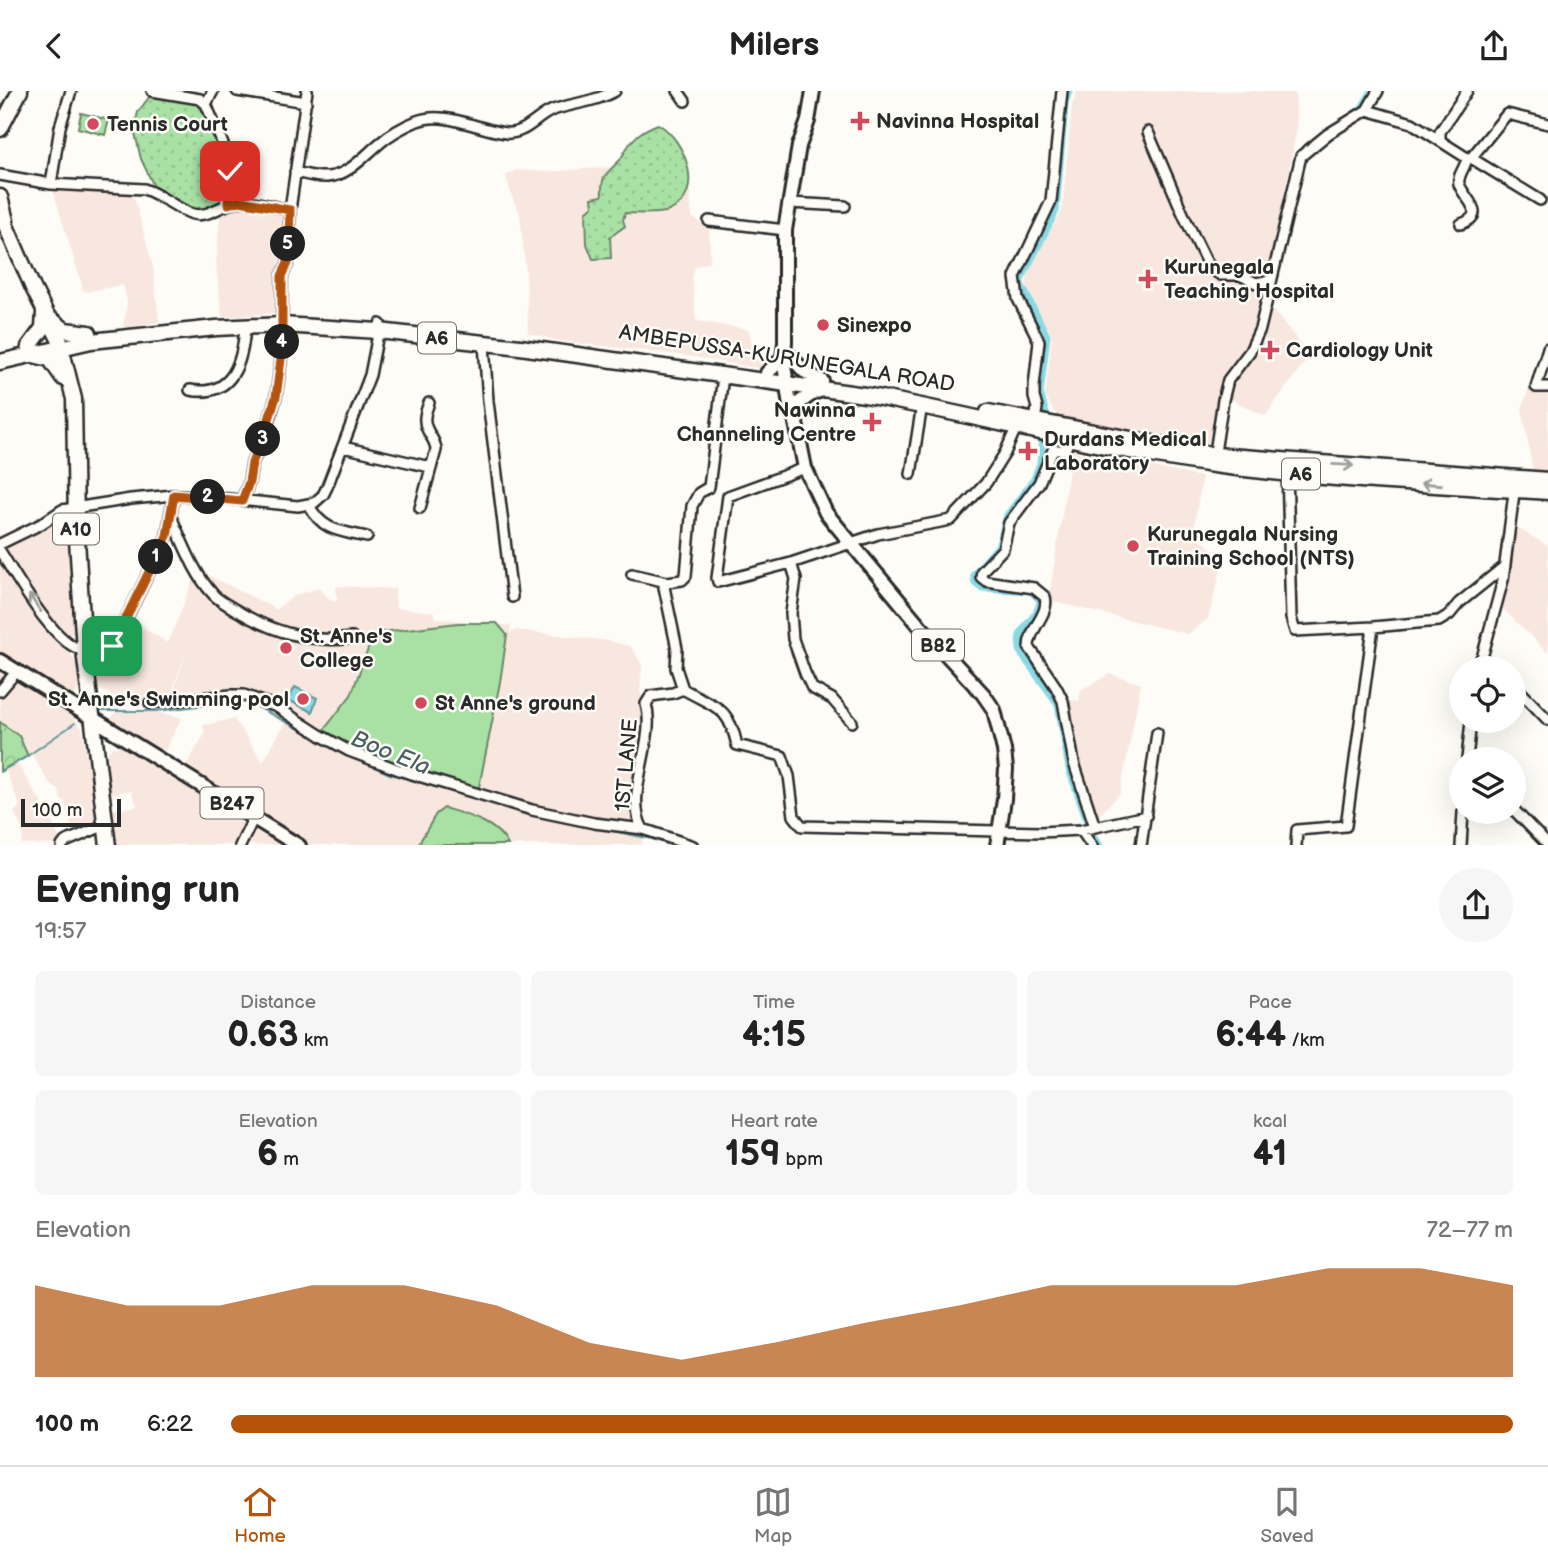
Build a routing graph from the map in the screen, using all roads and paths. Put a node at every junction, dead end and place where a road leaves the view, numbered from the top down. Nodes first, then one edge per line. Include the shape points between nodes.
1 (20, 91) edge
2 (71, 91) edge
3 (152, 91) edge
4 (214, 91) edge
5 (237, 91) edge
6 (307, 91) edge
7 (615, 91) edge
8 (678, 91) edge
9 (813, 91) edge
10 (1062, 91) edge
11 (1378, 91) edge
12 (1467, 91) edge
13 (306, 101) junction
14 (685, 101) dead end
15 (206, 104) junction
16 (1367, 110) junction
17 (1548, 124) edge
18 (1, 132) edge
19 (1148, 132) dead end
20 (1440, 139) junction
21 (1469, 158) junction
22 (295, 172) junction
23 (0, 175) edge
24 (51, 184) junction
25 (0, 197) edge
26 (1540, 200) dead end
27 (789, 203) junction
28 (228, 204) junction
29 (845, 206) dead end
30 (290, 210) junction
31 (0, 212) edge
32 (709, 221) dead end
33 (1461, 224) dead end
34 (9, 229) junction
35 (785, 230) junction
36 (1271, 280) junction
37 (44, 311) junction
38 (282, 321) junction
39 (245, 326) junction
40 (379, 328) junction
41 (90, 337) junction
42 (57, 344) junction
43 (484, 344) junction
44 (1548, 348) edge
45 (30, 351) junction
46 (0, 353) edge
47 (787, 357) junction
48 (0, 362) edge
49 (723, 376) junction
50 (66, 377) junction
51 (767, 378) junction
52 (791, 381) junction
53 (822, 385) junction
54 (1548, 387) edge
55 (190, 390) dead end
56 (429, 403) dead end
57 (922, 405) junction
58 (793, 410) junction
59 (1036, 426) junction
60 (1016, 428) junction
61 (1061, 434) junction
62 (343, 447) junction
63 (1214, 460) junction
64 (430, 467) junction
65 (805, 467) junction
66 (1287, 467) junction
67 (911, 474) dead end
68 (1548, 480) edge
69 (1515, 484) junction
70 (1548, 492) edge
71 (174, 495) junction
72 (242, 501) junction
73 (309, 505) junction
74 (73, 508) junction
75 (420, 508) dead end
76 (171, 517) junction
77 (367, 537) dead end
78 (0, 544) edge
79 (851, 545) junction
80 (0, 551) edge
81 (791, 563) junction
82 (1505, 566) junction
83 (632, 575) dead end
84 (667, 582) junction
85 (512, 597) dead end
86 (1373, 627) junction
87 (352, 638) dead end
88 (80, 650) junction
89 (1480, 656) edge
90 (0, 661) edge
91 (17, 671) junction
92 (88, 680) junction
93 (683, 689) junction
94 (0, 691) edge
95 (1526, 697) edge
96 (150, 703) dead end
97 (90, 717) junction
98 (1548, 720) edge
99 (852, 722) dead end
100 (1157, 733) dead end
101 (1146, 816) junction
102 (254, 817) junction
103 (1526, 822) edge
104 (1462, 824) edge
105 (103, 826) junction
106 (1096, 827) junction
107 (643, 829) junction
108 (999, 830) junction
109 (1081, 830) junction
110 (62, 845) edge
111 (105, 845) edge
112 (240, 845) edge
113 (298, 845) edge
114 (693, 845) edge
115 (996, 845) edge
116 (1092, 845) edge
117 (1141, 845) edge
118 (1296, 845) edge
119 (1461, 845) edge
120 (1548, 845) edge

1 - 18 highway
2 - 24 street
3 - 15 street
4 - 15 street
5 - 13 street
6 - 13 street
7 - 22 street via 552,110 523,129 507,133 432,118 417,121 340,174 326,177
8 - 14 street
9 - 27 main road, B82
10 - 59 street via 1051,201 1015,277 1018,299 1039,341
11 - 16 street
12 - 20 street
13 - 22 street
15 - 28 street via 230,161
16 - 20 street via 1412,123
16 - 36 street via 1301,156
17 - 21 street via 1507,114
19 - 36 street via 1184,216 1214,271 1256,283
20 - 21 street
21 - 26 street
21 - 33 street via 1459,184 1474,213
22 - 30 street
23 - 24 street
24 - 28 street via 144,189 194,214
25 - 34 highway, A10
27 - 29 street
27 - 35 main road, B82
28 - 30 street via 240,201
30 - 38 street
31 - 34 highway, A10
32 - 35 street
34 - 37 highway, A10
35 - 47 main road, B82
36 - 63 street via 1261,329 1228,380
37 - 41 highway via 65,330
37 - 42 highway, A10
37 - 45 highway via 43,328
38 - 39 highway, AMBEPUSSA-KURUNEGALA ROAD / A6
38 - 40 highway, AMBEPUSSA-KURUNEGALA ROAD / A6
38 - 41 highway, AMBEPUSSA-KURUNEGALA ROAD / A6 via 223,320
38 - 72 street via 276,397
39 - 41 highway, AMBEPUSSA-KURUNEGALA ROAD / A6
39 - 55 street via 244,349 224,385 214,391
40 - 43 highway, AMBEPUSSA-KURUNEGALA ROAD / A6
40 - 51 highway, AMBEPUSSA-KURUNEGALA ROAD / A6 via 555,344
40 - 62 street via 370,375
41 - 42 highway, AMBEPUSSA-KURUNEGALA ROAD / A6
41 - 50 highway via 74,354
42 - 45 highway, A6
42 - 50 highway, A10
43 - 49 highway, AMBEPUSSA-KURUNEGALA ROAD / A6
43 - 85 street
44 - 54 street via 1536,387
45 - 46 highway, A6
45 - 48 highway, A6
45 - 50 highway via 50,359
47 - 51 main road
47 - 52 main road, B82
47 - 53 main road
49 - 51 highway, AMBEPUSSA-KURUNEGALA ROAD / A6
49 - 84 street via 709,487 692,506 686,576
50 - 74 highway, A10
51 - 52 highway, AMBEPUSSA-KURUNEGALA ROAD / A6
51 - 58 main road
52 - 53 highway, AMBEPUSSA-KURUNEGALA ROAD / A6
52 - 58 main road, B82
53 - 57 highway, AMBEPUSSA-KURUNEGALA ROAD / A6
53 - 58 main road
53 - 59 highway, AMBEPUSSA-KURUNEGALA ROAD / A6 via 924,396
56 - 64 street via 425,426 436,445
57 - 60 highway, AMBEPUSSA-KURUNEGALA ROAD / A6
57 - 67 street
58 - 65 main road, B82
59 - 60 highway, AMBEPUSSA-KURUNEGALA ROAD / A6
59 - 61 highway, AMBEPUSSA-KURUNEGALA ROAD / A6
60 - 79 street via 985,484 951,520 878,534
61 - 63 highway, AMBEPUSSA-KURUNEGALA ROAD / A6
61 - 106 street via 1065,450 1053,450 1039,483 1009,523 1003,549 981,577 1034,588 1045,597 1046,606 1029,647 1063,701 1074,763
62 - 64 street
62 - 73 street via 323,495
63 - 66 highway, AMBEPUSSA-KURUNEGALA ROAD / A6
64 - 75 street
65 - 79 main road, B82 via 826,513
65 - 81 street via 728,496 717,578 718,582
66 - 69 highway, AMBEPUSSA-KURUNEGALA ROAD / A6
66 - 86 street via 1295,631
68 - 69 highway, AMBEPUSSA-KURUNEGALA ROAD / A6
69 - 70 highway, AMBEPUSSA-KURUNEGALA ROAD / A6
69 - 82 street
71 - 72 street
71 - 74 street
71 - 76 street
72 - 73 street
73 - 77 street via 330,529
74 - 78 street
74 - 88 highway, A10
76 - 87 street via 213,596 255,622 295,636
76 - 92 street via 167,536 127,617
79 - 81 street
79 - 108 main road, B82 via 994,710 1006,769
88 -> 80 street via 52,627
81 - 99 street via 796,579 793,639 805,673 812,688 832,699
82 - 86 street via 1439,621
82 - 89 street
83 - 84 street
84 - 93 street via 664,587 677,649 676,668
86 - 118 street via 1346,826 1297,830
88 - 92 highway, A10
88 - 97 highway, A10
90 - 91 main road
91 - 94 street
91 - 97 main road
92 - 97 highway, A10
93 - 107 street, 1ST LANE via 651,696 646,704 650,717 638,798
93 - 108 street via 726,713 737,745 782,755 793,816 803,826
95 - 98 street
96 - 107 street via 244,695 277,707 376,763 531,810
97 - 102 main road, B247
97 - 105 highway, A10
100 - 101 street
101 - 106 street
101 - 117 street
102 - 112 street
102 - 113 main road, B247
103 - 120 street
104 - 119 street
105 - 110 street
105 - 111 highway, A10
106 - 109 street
107 - 114 street
108 - 109 street
108 - 115 main road, B82
109 - 116 street

